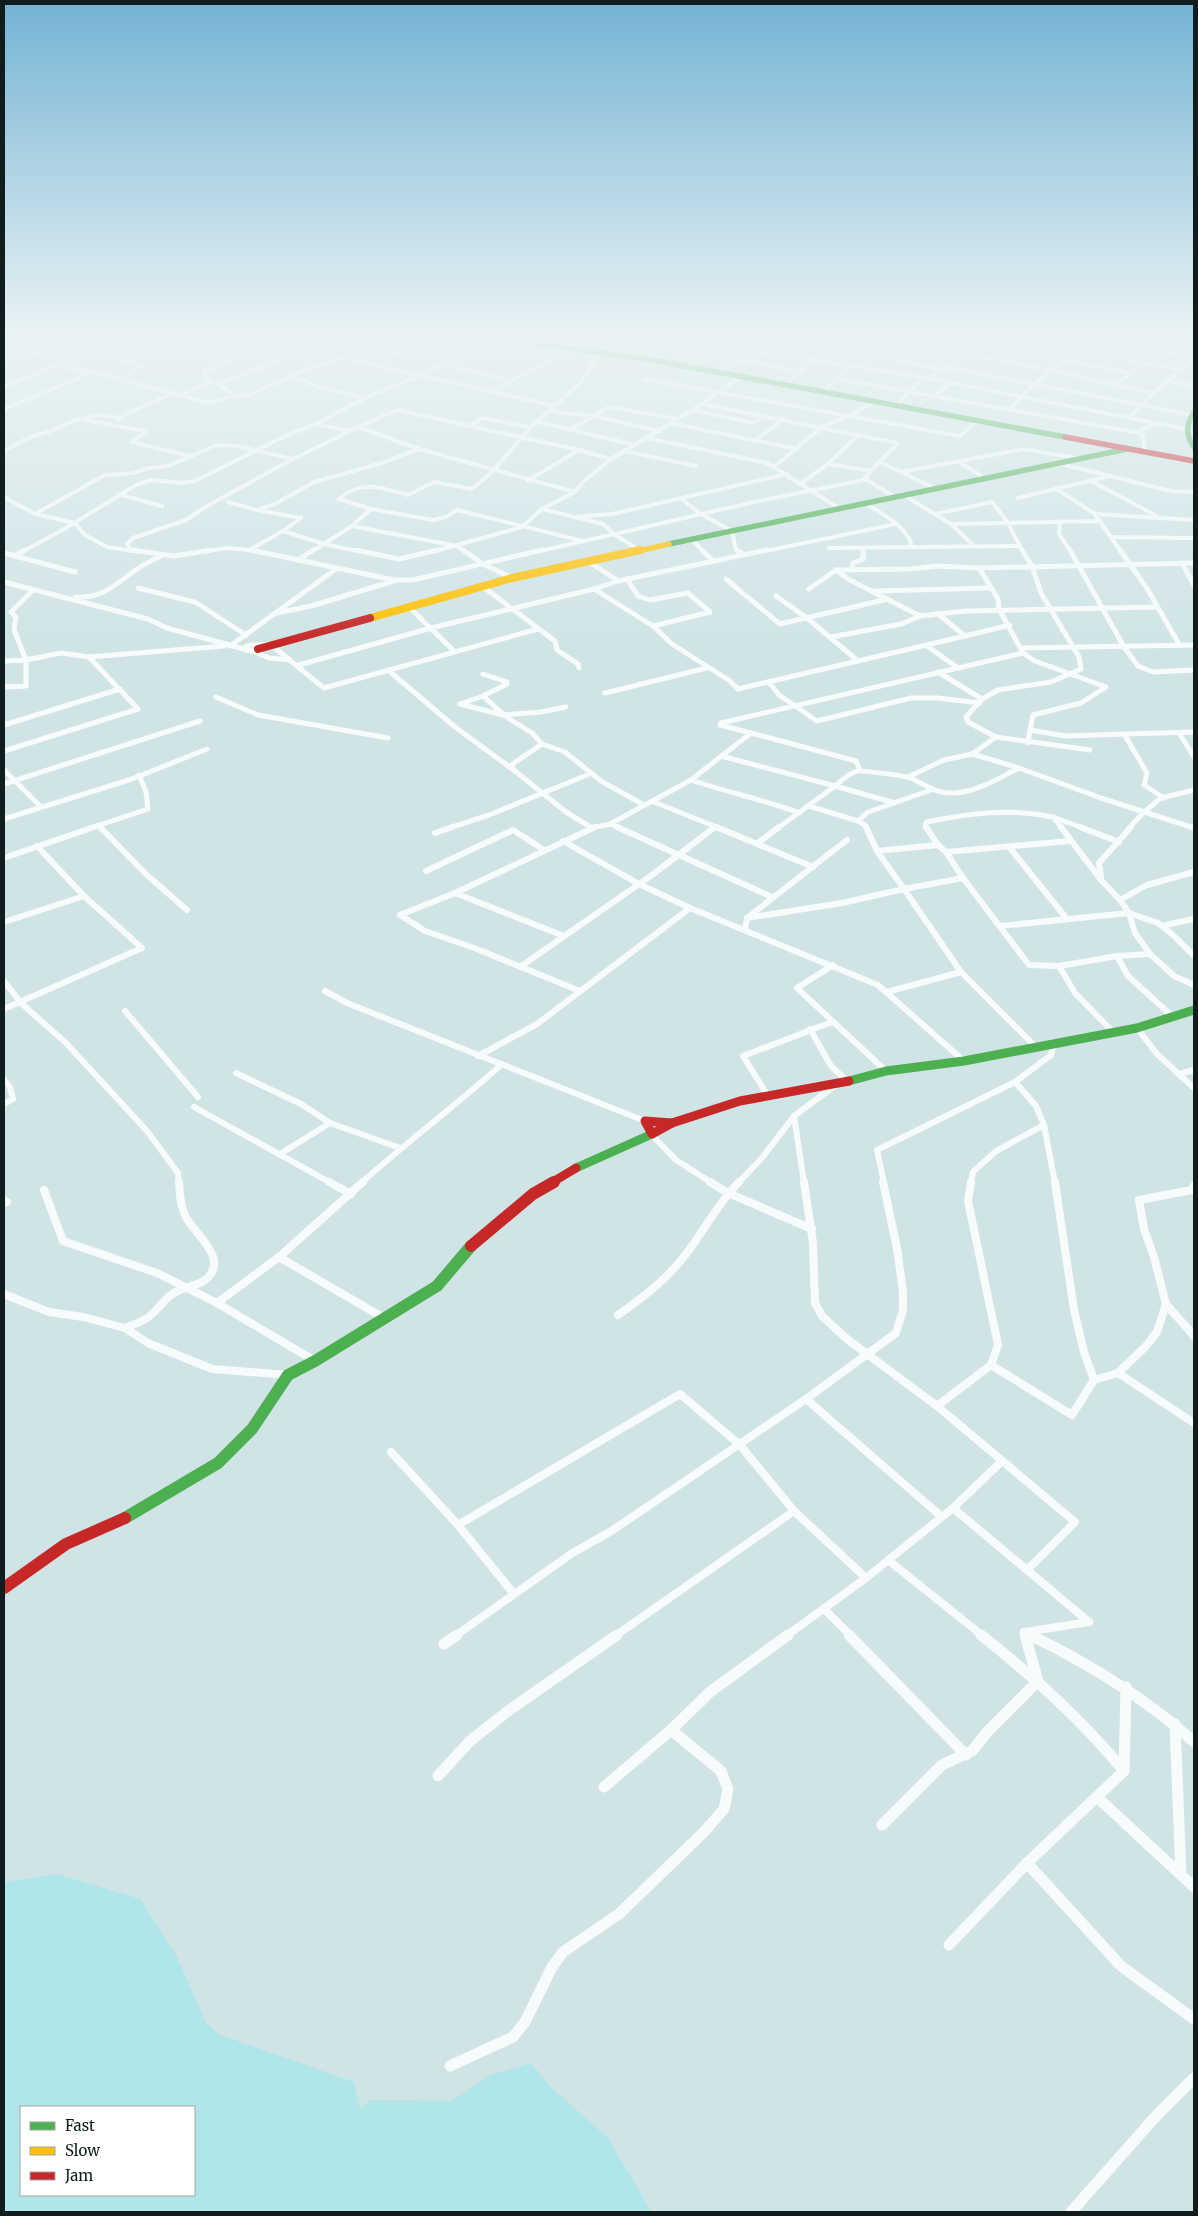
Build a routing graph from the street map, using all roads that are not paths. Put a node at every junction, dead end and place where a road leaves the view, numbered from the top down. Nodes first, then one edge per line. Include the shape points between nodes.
1 (27, 438) edge
2 (136, 438) edge
3 (283, 438) edge
4 (334, 438) edge
5 (390, 438) edge
6 (521, 438) edge
7 (523, 438) edge
8 (606, 438) edge
9 (648, 438) edge
10 (650, 438) edge
11 (748, 438) edge
12 (809, 438) edge
13 (854, 438) edge
14 (873, 438) edge
15 (1070, 438) edge
16 (1142, 438) edge
17 (756, 440) joint
18 (634, 445) junction
19 (1193, 445) edge
20 (419, 449) junction
21 (797, 449) junction
22 (1127, 449) junction
23 (257, 450) junction
24 (579, 450) junction
25 (4, 451) edge
26 (624, 451) junction
27 (1146, 453) junction
28 (190, 456) junction
29 (293, 458) junction
30 (1174, 458) junction
31 (611, 459) junction
32 (1082, 459) junction
33 (880, 462) junction
34 (959, 462) junction
35 (1194, 462) edge
36 (828, 464) junction
37 (1061, 464) junction
38 (696, 466) dead end
39 (774, 466) junction
40 (871, 470) junction
41 (493, 471) junction
42 (901, 472) junction
43 (787, 474) junction
44 (1109, 477) junction
45 (985, 478) junction
46 (868, 479) junction
47 (1089, 480) junction
48 (527, 481) junction
49 (800, 484) junction
50 (934, 488) junction
51 (1055, 488) junction
52 (810, 490) junction
53 (575, 492) junction
54 (1194, 492) edge
55 (118, 494) junction
56 (898, 496) junction
57 (4, 497) edge
58 (680, 498) junction
59 (1018, 498) dead end
60 (228, 502) dead end
61 (865, 503) junction
62 (162, 506) dead end
63 (371, 508) junction
64 (542, 508) junction
65 (839, 508) junction
66 (256, 510) junction
67 (35, 514) junction
68 (700, 514) junction
69 (935, 514) junction
70 (1095, 514) junction
71 (574, 518) junction
72 (1162, 518) junction
73 (1194, 520) edge
74 (1060, 521) junction
75 (1099, 521) junction
76 (1008, 522) junction
77 (74, 524) junction
78 (896, 524) junction
79 (951, 524) junction
80 (352, 526) junction
81 (522, 527) junction
82 (732, 530) junction
83 (284, 531) junction
84 (614, 534) junction
85 (1110, 537) junction
86 (1194, 538) edge
87 (692, 540) junction
88 (586, 542) junction
89 (324, 544) junction
90 (973, 545) junction
91 (457, 546) junction
92 (912, 546) junction
93 (1019, 546) junction
94 (829, 548) dead end
95 (864, 548) junction
96 (249, 550) junction
97 (639, 550) junction
98 (131, 551) junction
99 (4, 553) edge
100 (743, 554) junction
101 (16, 555) junction
102 (162, 555) junction
103 (298, 560) junction
104 (588, 561) junction
105 (713, 561) junction
106 (1129, 563) junction
107 (1182, 563) junction
108 (1194, 563) edge
109 (483, 564) junction
110 (1080, 565) junction
111 (1032, 566) junction
112 (979, 568) junction
113 (336, 569) junction
114 (852, 569) junction
115 (836, 570) junction
116 (75, 572) dead end
117 (512, 578) junction
118 (627, 579) junction
119 (726, 579) dead end
120 (397, 580) junction
121 (618, 581) junction
122 (4, 582) edge
123 (482, 586) junction
124 (1194, 586) edge
125 (138, 588) dead end
126 (991, 588) junction
127 (594, 589) junction
128 (809, 589) dead end
129 (33, 590) junction
130 (874, 591) junction
131 (62, 596) junction
132 (776, 596) dead end
133 (888, 599) junction
134 (408, 606) junction
135 (1157, 607) junction
136 (1049, 608) junction
137 (1103, 608) junction
138 (512, 609) junction
139 (999, 609) junction
140 (277, 613) junction
141 (938, 614) junction
142 (920, 616) junction
143 (807, 618) junction
144 (1010, 625) junction
145 (653, 626) junction
146 (431, 628) junction
147 (538, 629) junction
148 (246, 635) junction
149 (965, 636) junction
150 (831, 637) junction
151 (270, 644) junction
152 (1194, 645) edge
153 (230, 646) junction
154 (927, 646) junction
155 (1180, 646) junction
156 (1124, 647) junction
157 (1072, 648) junction
158 (250, 650) junction
159 (1022, 650) junction
160 (454, 651) junction
161 (89, 657) junction
162 (26, 660) junction
163 (290, 660) junction
164 (4, 661) edge
165 (858, 661) junction
166 (298, 665) junction
167 (579, 668) dead end
168 (707, 668) junction
169 (958, 668) junction
170 (388, 670) junction
171 (1194, 670) edge
172 (938, 672) junction
173 (1070, 673) junction
174 (483, 674) dead end
175 (768, 682) junction
176 (4, 687) edge
177 (120, 689) junction
178 (605, 693) dead end
179 (483, 696) junction
180 (216, 697) dead end
181 (981, 701) junction
182 (566, 707) dead end
183 (799, 707) junction
184 (504, 715) junction
185 (200, 721) dead end
186 (4, 725) edge
187 (1030, 730) junction
188 (1194, 732) edge
189 (751, 733) junction
190 (1179, 733) junction
191 (1124, 734) junction
192 (996, 737) junction
193 (388, 738) dead end
194 (1028, 743) junction
195 (542, 744) junction
196 (207, 748) dead end
197 (1090, 750) dead end
198 (4, 751) edge
199 (972, 754) junction
200 (721, 756) junction
201 (1194, 757) edge
202 (1019, 768) junction
203 (4, 770) edge
204 (860, 770) junction
205 (515, 771) junction
206 (592, 773) junction
207 (140, 775) junction
208 (908, 777) junction
209 (15, 780) junction
210 (691, 780) junction
211 (4, 784) edge
212 (835, 786) junction
213 (930, 790) junction
214 (1194, 790) edge
215 (542, 793) junction
216 (1164, 798) junction
217 (654, 802) junction
218 (895, 803) junction
219 (644, 805) junction
220 (809, 806) junction
221 (41, 807) junction
222 (1144, 812) junction
223 (800, 813) junction
224 (1053, 817) junction
225 (4, 819) edge
226 (858, 821) junction
227 (610, 824) junction
228 (98, 825) junction
229 (715, 827) junction
230 (592, 828) junction
231 (1194, 828) edge
232 (435, 833) dead end
233 (847, 840) dead end
234 (1070, 840) junction
235 (563, 841) junction
236 (1119, 842) junction
237 (758, 843) junction
238 (938, 845) junction
239 (37, 846) junction
240 (1010, 848) junction
241 (544, 850) junction
242 (877, 851) junction
243 (946, 852) junction
244 (679, 855) junction
245 (4, 858) edge
246 (813, 867) junction
247 (426, 871) dead end
248 (1194, 872) edge
249 (963, 878) junction
250 (1101, 880) junction
251 (639, 884) junction
252 (904, 889) junction
253 (455, 892) junction
254 (84, 896) junction
255 (772, 897) junction
256 (1120, 900) junction
257 (690, 908) junction
258 (187, 910) dead end
259 (1129, 913) junction
260 (747, 918) junction
261 (1067, 919) junction
262 (1194, 919) edge
263 (4, 922) edge
264 (1165, 925) junction
265 (1000, 926) junction
266 (745, 929) junction
267 (564, 936) junction
268 (1150, 954) junction
269 (1117, 956) junction
270 (1194, 956) edge
271 (833, 965) junction
272 (1059, 966) junction
273 (520, 967) junction
274 (960, 972) junction
275 (4, 981) edge
276 (1194, 984) edge
277 (580, 991) junction
278 (325, 992) dead end
279 (887, 992) junction
280 (21, 1003) junction
281 (4, 1009) edge
282 (1194, 1010) edge
283 (125, 1011) dead end
284 (1173, 1017) junction
285 (832, 1022) junction
286 (1137, 1028) junction
287 (810, 1029) junction
288 (1113, 1032) junction
289 (1054, 1042) junction
290 (1035, 1046) junction
291 (478, 1056) junction
292 (964, 1060) junction
293 (501, 1064) junction
294 (1194, 1070) edge
295 (886, 1071) junction
296 (236, 1073) dead end
297 (1179, 1074) junction
298 (4, 1080) edge
299 (841, 1082) junction
300 (1015, 1082) junction
301 (1194, 1088) edge
302 (768, 1096) junction
303 (198, 1097) dead end
304 (4, 1104) edge
305 (194, 1107) dead end
306 (794, 1116) junction
307 (645, 1121) junction
308 (330, 1123) junction
309 (672, 1123) junction
310 (1044, 1125) junction
311 (652, 1135) junction
312 (400, 1148) junction
313 (280, 1154) junction
314 (1193, 1189) edge
315 (44, 1190) dead end
316 (728, 1193) junction
317 (351, 1194) junction
318 (812, 1228) junction
319 (280, 1257) junction
320 (184, 1287) junction
321 (4, 1294) edge
322 (217, 1303) junction
323 (1166, 1304) junction
324 (618, 1315) dead end
325 (384, 1318) junction
326 (125, 1328) junction
327 (1194, 1336) edge
328 (867, 1354) junction
329 (315, 1361) junction
330 (991, 1365) junction
331 (1118, 1373) junction
332 (288, 1374) junction
333 (1094, 1380) junction
334 (806, 1400) junction
335 (937, 1406) junction
336 (1194, 1423) edge
337 (740, 1445) junction
338 (391, 1452) dead end
339 (1002, 1461) junction
340 (953, 1508) junction
341 (794, 1511) junction
342 (942, 1517) junction
343 (458, 1525) junction
344 (888, 1560) junction
345 (1027, 1570) junction
346 (866, 1578) junction
347 (4, 1588) edge
348 (514, 1594) junction
349 (824, 1609) junction
350 (1024, 1632) junction
351 (444, 1644) dead end
352 (1038, 1681) junction
353 (1126, 1687) junction
354 (1175, 1724) junction
355 (671, 1730) junction
356 (1194, 1742) edge
357 (966, 1755) junction
358 (1124, 1771) junction
359 (438, 1776) dead end
360 (604, 1786) dead end
361 (1097, 1797) junction
362 (882, 1825) dead end
363 (1027, 1863) junction
364 (1181, 1874) junction
365 (1194, 1887) edge
366 (949, 1945) dead end
367 (1194, 2019) edge
368 (450, 2066) dead end
369 (1194, 2078) edge
370 (1071, 2212) edge

1 - 25 street
2 - 28 street via 131,442
3 - 23 street
4 - 29 street
5 - 20 street
6 - 41 street
7 - 24 street
8 - 18 street
9 - 18 street
10 - 39 street
11 - 17 street
12 - 21 street
13 - 36 street
14 - 33 street via 898,444
15 - 22 street
16 - 27 street
17 - 21 street
18 - 26 street
19 - 30 street
20 - 41 street
20 - 66 street via 314,482 275,504
21 - 39 street
22 - 27 street
22 - 32 street
23 - 28 street via 222,444
23 - 29 street
23 - 55 street via 190,483 148,480
24 - 31 street
24 - 48 street
26 - 31 street
26 - 38 street
27 - 30 street
28 - 67 street via 168,466 133,473 105,474
29 - 98 street via 186,520 133,538 126,544
30 - 35 street
31 - 53 street
32 - 34 street via 1028,449
32 - 37 street
33 - 40 street
33 - 42 street
34 - 42 street
34 - 45 street
36 - 40 street
36 - 49 street
37 - 44 street
37 - 45 street
39 - 43 street
40 - 46 street via 864,478
41 - 48 street
41 - 63 street via 472,489 434,482 408,495 365,485 339,499
42 - 50 street
43 - 49 street
43 - 58 street
44 - 47 street
44 - 54 street via 1171,491
45 - 50 street
46 - 52 street
46 - 56 street
47 - 51 street
47 - 72 street
48 - 53 street
49 - 52 street
50 - 56 street
51 - 59 street
51 - 70 street
52 - 65 street
52 - 68 street
53 - 64 street
55 - 62 street
55 - 77 street
56 - 61 street
56 - 69 street
57 - 67 street
58 - 68 street
58 - 71 street via 612,514
60 - 66 street
61 - 65 street
61 - 78 street
63 - 80 street
63 - 81 street via 433,520 457,510
64 - 71 street
64 - 81 street
65 - 82 street
66 - 83 street via 301,518
67 - 77 street
68 - 82 street
68 - 84 street
69 - 76 street via 992,502
69 - 79 street
70 - 72 street
70 - 75 street
71 - 84 street via 603,524
72 - 73 street
74 - 75 street
74 - 76 street
74 - 110 street via 1059,534
75 - 85 street
76 - 79 street
76 - 93 street
77 - 98 street via 85,535 107,547
77 - 101 street
78 - 92 street via 910,536
78 - 100 street
79 - 90 street
80 - 89 street
80 - 91 street
81 - 88 street
81 - 91 street
82 - 87 street
82 - 100 street via 736,550
83 - 89 street
83 - 96 street
84 - 88 street
84 - 97 street
85 - 86 street
85 - 106 street
87 - 97 street
87 - 105 street
88 - 109 street
89 - 91 street via 399,559
89 - 103 street
90 - 92 street
90 - 93 street
91 - 109 street
92 - 95 street
93 - 111 street
94 - 95 street
95 - 114 street via 863,560 853,563
96 - 102 street via 226,548
96 - 103 street
97 - 104 street
98 - 102 street
99 - 101 street
100 - 105 street
101 - 116 street
102 - 131 street via 96,595 86,598
103 - 113 street
104 - 117 street
104 - 121 street
105 - 118 street
106 - 107 street
106 - 110 street
106 - 135 street
107 - 108 street
107 - 124 street
109 - 117 street
109 - 120 street via 412,580
110 - 111 street
110 - 137 street
111 - 112 street
111 - 136 street
112 - 114 street
112 - 126 street
113 - 120 street
113 - 140 street
114 - 115 street
115 - 128 street
115 - 130 street
117 - 123 street
118 - 121 street
118 - 145 street via 641,597 650,600 688,593 710,612
119 - 143 street via 780,624
120 - 140 street
121 - 127 street
122 - 129 street
123 - 134 street
123 - 138 street
125 - 148 street via 195,602
126 - 130 street
126 - 139 street via 998,599
127 - 138 street
127 - 145 street
129 - 131 street
129 - 162 street via 11,612 16,617 14,630
130 - 133 street
131 - 153 street
132 - 143 street
133 - 142 street
133 - 143 street
134 - 146 street
134 - 151 street
135 - 137 street
135 - 155 street
136 - 137 street
136 - 139 street
136 - 157 street
137 - 156 street
138 - 146 street
138 - 147 street
139 - 141 street
139 - 144 street
140 - 148 street
141 - 142 street
141 - 149 street
142 - 150 street via 902,624
143 - 150 street
144 - 149 street
144 - 159 street
145 - 168 street via 672,644
146 - 160 street
146 - 166 street
147 - 160 street
147 - 167 street via 555,641 556,650 578,664
148 - 153 street
149 - 154 street
150 - 165 street
151 - 158 street
151 - 163 street
152 - 155 street
153 - 158 street
153 - 161 street
154 - 165 street
154 - 169 street
155 - 156 street
156 - 157 street
156 - 171 street via 1143,669 1153,672
157 - 159 street
157 - 173 street via 1079,656 1081,669
158 - 163 street via 269,658
159 - 169 street
159 - 173 street via 1035,661
160 - 170 street
161 - 162 street via 61,653
161 - 177 street
162 - 164 street
162 - 176 street via 26,686
163 - 166 street
165 - 175 street
166 - 170 street via 324,688
168 - 175 street via 738,689
168 - 178 street
169 - 172 street
170 - 205 street via 455,727
172 - 181 street
172 - 183 street
173 - 181 street via 1051,682 998,690
173 - 187 street via 1106,687 1093,698 1064,709 1033,715
174 - 179 street via 508,684
175 - 183 street via 779,695
177 - 186 street
177 - 198 street via 138,709
179 - 184 street
179 - 184 street via 460,704
180 - 193 street via 258,715
181 - 183 street via 911,698 818,721
181 - 192 street via 966,717 968,722
182 - 184 street
183 - 189 street via 720,725
184 - 195 street via 532,733
185 - 209 street
187 - 191 street via 1066,736
187 - 194 street
188 - 190 street
189 - 200 street
189 - 204 street via 856,761
190 - 191 street
190 - 201 street
191 - 216 street via 1147,773 1144,785
192 - 194 street
192 - 199 street
194 - 197 street
195 - 205 street via 511,765
195 - 206 street via 565,752
196 - 207 street
199 - 202 street
199 - 208 street via 944,760
200 - 210 street
200 - 212 street
202 - 213 street via 960,793
202 - 222 street
203 - 209 street
204 - 208 street
204 - 212 street
205 - 215 street
206 - 215 street
206 - 219 street
207 - 221 street
207 - 228 street via 148,809
208 - 213 street
209 - 211 street
209 - 221 street
210 - 217 street
210 - 223 street
212 - 218 street
212 - 220 street
213 - 218 street
214 - 216 street
215 - 230 street
215 - 232 street
216 - 222 street
217 - 219 street
217 - 229 street
218 - 226 street via 868,812
219 - 227 street
220 - 223 street
220 - 226 street
221 - 225 street
222 - 231 street
222 - 236 street
223 - 237 street
224 - 234 street
224 - 236 street
224 - 238 street via 1028,812 987,812 926,822
226 - 242 street via 865,825
227 - 230 street
227 - 244 street
228 - 239 street
228 - 258 street
229 - 237 street
229 - 244 street
230 - 235 street
233 - 246 street
234 - 240 street
234 - 250 street
235 - 241 street
235 - 251 street
236 - 250 street via 1099,864
237 - 246 street
238 - 242 street
238 - 243 street
239 - 245 street
239 - 254 street
240 - 243 street
240 - 261 street
241 - 247 street via 513,830
241 - 253 street
242 - 252 street
243 - 249 street
244 - 251 street
244 - 255 street
246 - 255 street
248 - 256 street via 1147,885
249 - 252 street
249 - 265 street
250 - 256 street
251 - 257 street
251 - 267 street
252 - 260 street via 842,903
252 - 274 street
253 - 267 street
253 - 273 street via 400,915 425,931
254 - 263 street
254 - 280 street via 142,948
255 - 260 street
256 - 259 street
257 - 266 street
257 - 277 street
259 - 261 street
259 - 264 street
259 - 268 street via 1135,932
260 - 266 street
261 - 265 street
262 - 264 street
264 - 270 street
265 - 272 street via 1029,965
266 - 271 street
267 - 273 street
268 - 269 street
268 - 276 street via 1174,976
269 - 272 street
269 - 284 street via 1128,976
271 - 279 street
271 - 285 street via 797,988
272 - 288 street via 1075,993
273 - 277 street
274 - 279 street
274 - 290 street
275 - 280 street
277 - 291 street via 538,1024
278 - 291 street
279 - 292 street
280 - 281 street
280 - 320 street via 66,1043 147,1131 178,1173 180,1201 186,1218 215,1262 213,1272 204,1281
282 - 284 street
283 - 303 street
284 - 286 street
285 - 287 street
285 - 295 street
286 - 288 street
286 - 297 street via 1157,1054
287 - 299 street
287 - 302 street via 743,1056
288 - 289 street
289 - 290 street
289 - 300 street via 1051,1055
290 - 292 street
291 - 293 street
292 - 295 street
293 - 307 street
293 - 312 street via 456,1106
294 - 297 street
295 - 299 street
296 - 308 street via 301,1104
297 - 301 street
298 - 304 street via 13,1099
299 - 302 street
299 - 306 street
300 - 310 street via 1036,1106
300 - 328 street via 877,1150 904,1301 896,1333
302 - 309 street via 740,1101
305 - 313 street
306 - 316 street via 762,1158
306 - 318 street
307 - 309 street
307 - 311 street
308 - 312 street
308 - 313 street
309 - 311 street
310 - 330 street via 996,1151 973,1172 968,1201 998,1345
310 - 333 street via 1060,1202 1074,1310
311 - 316 street via 676,1160
311 - 325 street via 585,1162 533,1194 470,1248 437,1286
312 - 317 street
313 - 317 street
314 - 323 street via 1139,1200
315 - 320 street via 63,1241 157,1273
316 - 318 street
316 - 324 street via 688,1252 658,1286
317 - 319 street
318 - 328 street via 814,1296 818,1310 828,1324
319 - 322 street
319 - 325 street
320 - 322 street
320 - 326 street via 170,1295 151,1316
321 - 326 street via 49,1312
322 - 329 street
323 - 327 street
323 - 331 street via 1157,1332
325 - 329 street
326 - 332 street via 148,1343 212,1369
328 - 334 street
328 - 335 street
329 - 332 street
330 - 333 street via 1072,1415
330 - 335 street
331 - 333 street
331 - 336 street
332 - 347 street via 252,1429 218,1463 129,1516 84,1534
334 - 337 street
334 - 342 street
335 - 339 street
337 - 341 street
337 - 343 street via 680,1394
337 - 348 street via 613,1530 570,1554
338 - 343 street
339 - 340 street
339 - 345 street via 1075,1522
340 - 342 street
340 - 345 street
341 - 346 street
341 - 359 street via 508,1711 470,1741
342 - 344 street
343 - 348 street
344 - 346 street
344 - 352 street
345 - 350 street via 1090,1622
346 - 349 street
348 - 351 street
349 - 355 street via 734,1672
349 - 357 street
350 - 352 street
350 - 353 street via 1073,1655
352 - 357 street
352 - 358 street via 1094,1735
353 - 354 street
353 - 358 street
354 - 356 street
354 - 364 street
355 - 360 street
355 - 368 street via 721,1771 728,1789 724,1809 619,1914 563,1952 552,1967 525,2022 513,2037
357 - 362 street via 942,1765
358 - 361 street
361 - 363 street
361 - 364 street
363 - 366 street
363 - 367 street via 1121,1966
364 - 365 street
369 - 370 street

